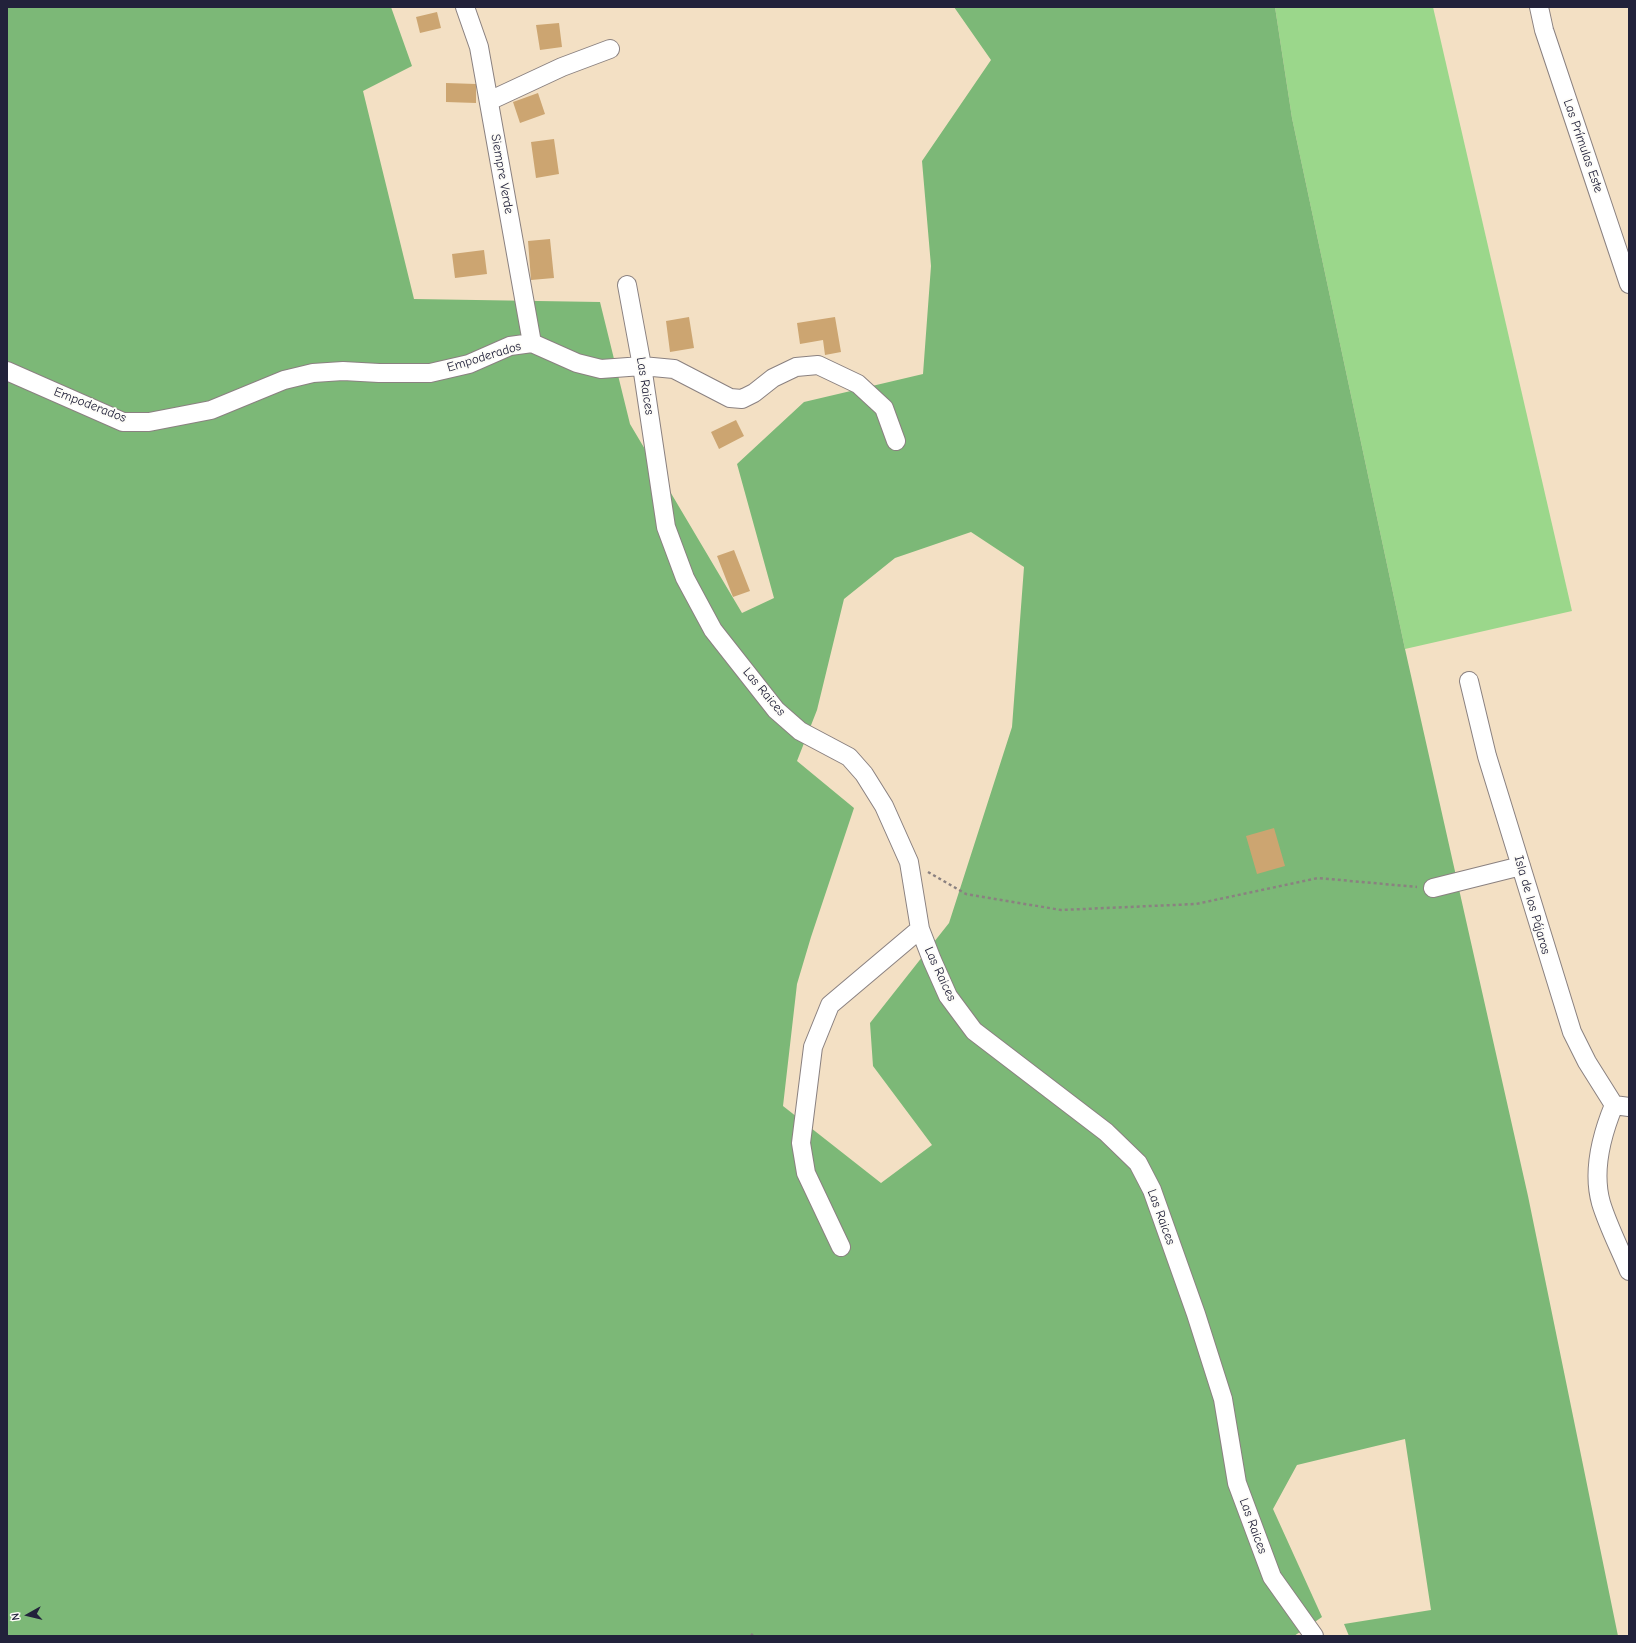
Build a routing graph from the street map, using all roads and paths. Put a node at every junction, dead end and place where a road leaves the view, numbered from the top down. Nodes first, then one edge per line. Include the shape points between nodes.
1 (465, 7) edge
2 (1539, 7) edge
3 (610, 49) dead end
4 (489, 101) junction
5 (1629, 284) edge
6 (627, 285) dead end
7 (532, 343) junction
8 (642, 366) junction
9 (7, 371) edge
10 (896, 441) dead end
11 (1469, 682) dead end
12 (909, 862) junction
13 (1522, 866) junction
14 (1433, 888) joint
15 (920, 928) junction
16 (1622, 1106) edge
17 (841, 1247) dead end
18 (1629, 1271) edge
19 (1314, 1636) edge

1 - 4 street, Siempre Verde via 479,47
2 - 5 street, Las Prímulas Este via 1544,30
3 - 4 street via 562,67
4 - 7 street, Siempre Verde
6 - 8 street, Las Raices
7 - 8 street, Empoderados via 577,363 601,369
7 - 9 street, Empoderados via 510,346 469,364 430,373 313,373 284,380 211,410 149,422 123,422
8 - 10 street, Empoderados via 674,369 730,398 742,399 754,394 773,378 796,367 818,365 858,384 884,408
8 - 12 street, Las Raices via 666,527 689,585 714,630 776,710 800,731 849,757 864,774 884,806
11 - 13 street, Isla de los Pájaros via 1486,756
12 - 14 path via 966,894 1061,910 1196,904 1318,878
12 - 15 street, Las Raices
13 - 14 street
13 - 16 street, Isla de los Pájaros via 1572,1032 1587,1062
15 - 17 street via 830,1005 813,1047 801,1143 806,1173
15 - 19 street, Las Raices via 948,996 974,1030 1106,1132 1138,1163 1152,1190 1223,1399 1237,1483 1250,1519 1272,1577
16 - 18 street via 1604,1129 1598,1180 1601,1203

